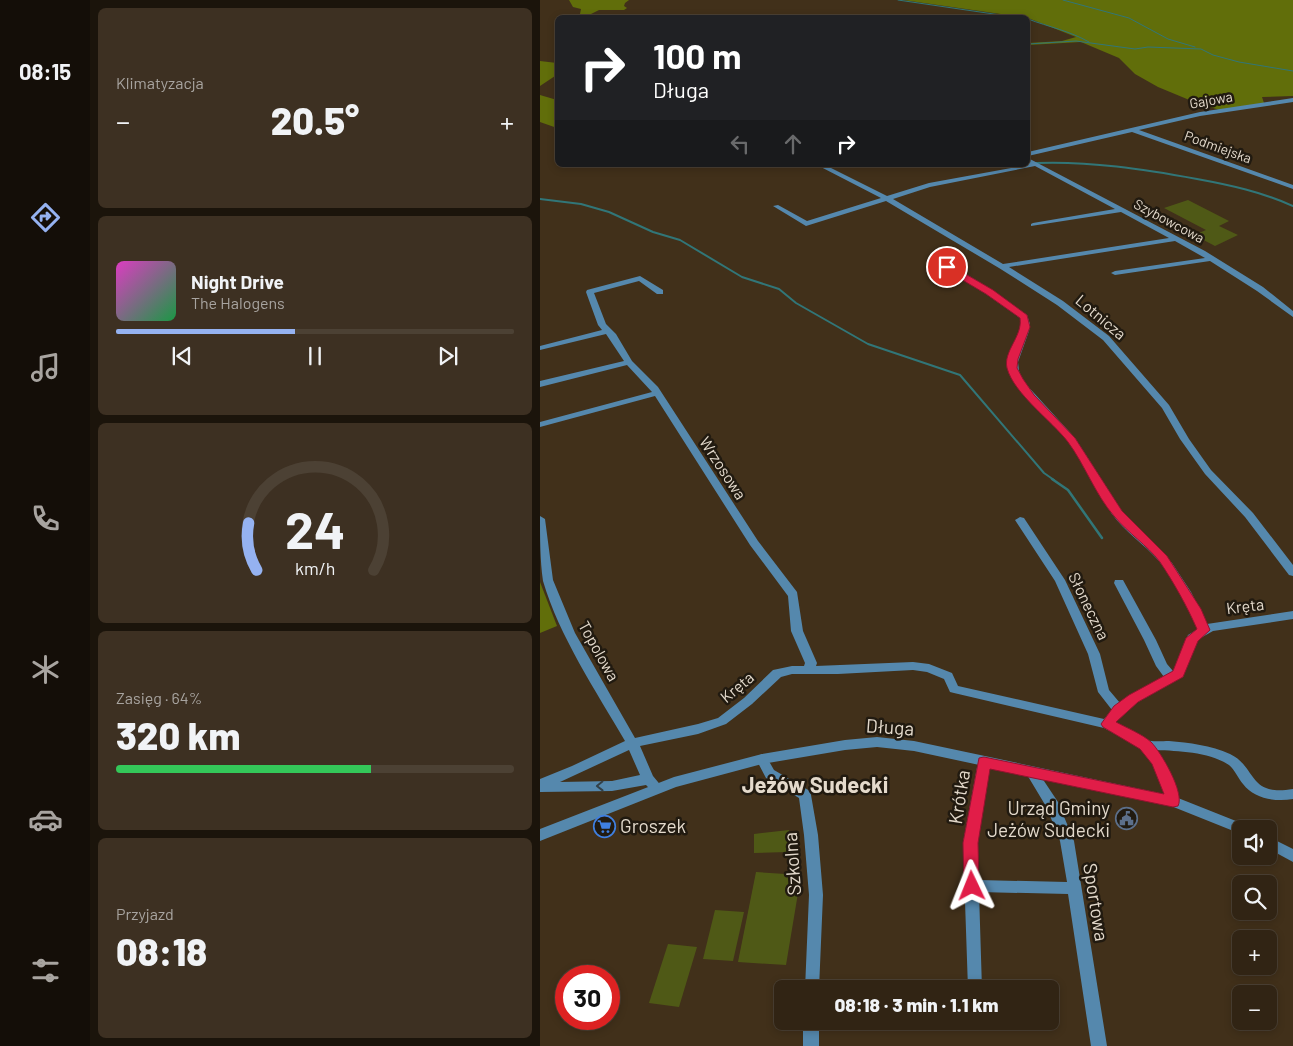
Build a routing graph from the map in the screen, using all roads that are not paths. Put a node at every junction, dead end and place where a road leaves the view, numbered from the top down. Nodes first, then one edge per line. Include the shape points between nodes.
1 (1293, 100) edge
2 (1134, 130) junction
3 (1030, 154) edge
4 (1030, 161) edge
5 (1036, 164) junction
6 (1030, 165) edge
7 (824, 167) edge
8 (1021, 167) edge
9 (1293, 187) edge
10 (888, 199) junction
11 (776, 206) dead end
12 (1123, 210) junction
13 (1033, 225) dead end
14 (1177, 239) junction
15 (934, 259) dead end
16 (1212, 259) junction
17 (1002, 266) junction
18 (1115, 273) dead end
19 (660, 292) dead end
20 (1293, 315) edge
21 (608, 331) junction
22 (540, 348) edge
23 (629, 362) junction
24 (540, 384) edge
25 (657, 393) junction
26 (540, 425) edge
27 (540, 519) edge
28 (1020, 520) dead end
29 (1293, 572) edge
30 (1119, 583) dead end
31 (1293, 615) edge
32 (1204, 630) junction
33 (810, 669) junction
34 (1172, 677) junction
35 (1119, 710) junction
36 (1108, 724) junction
37 (632, 743) junction
38 (1145, 745) junction
39 (762, 759) junction
40 (984, 762) junction
41 (1032, 772) junction
42 (652, 783) junction
43 (540, 786) edge
44 (1293, 794) edge
45 (1173, 801) junction
46 (1232, 825) edge
47 (540, 835) edge
48 (1277, 847) edge
49 (1293, 856) edge
50 (972, 886) junction
51 (1075, 888) junction
52 (812, 980) edge
53 (975, 980) edge
54 (811, 1030) edge
55 (811, 1046) edge
56 (1099, 1046) edge

1 - 2 street, Gajowa via 1200,114
2 - 3 street
2 - 9 street, Podmiejska
4 - 5 street, Szybowcowa
5 - 6 street
5 - 12 street, Szybowcowa
7 - 10 street, Lotnicza
8 - 10 street via 929,185
10 - 11 street via 806,224
10 - 17 street, Lotnicza
12 - 13 street
12 - 14 street, Szybowcowa
14 - 16 street, Szybowcowa
14 - 17 street
15 - 32 street via 990,292 1024,317 1026,327 1012,368 1018,380 1072,440 1117,513 1163,559
16 - 18 street
16 - 20 street, Szybowcowa via 1260,288
17 - 29 street, Lotnicza via 1060,303 1106,338 1166,407 1208,472 1249,515
19 - 21 street, Wrzosowa via 638,278 590,292 599,320
21 - 22 street
21 - 23 street, Wrzosowa
23 - 24 street
23 - 25 street, Wrzosowa
25 - 26 street
25 - 33 street, Wrzosowa via 754,543 793,595 797,631 811,662
27 - 37 street, Topolowa via 548,580 563,620 582,659
28 - 35 street, Słoneczna via 1060,580 1094,654 1104,692
30 - 34 street via 1162,666
31 - 32 street, Kręta
32 - 34 street via 1192,638 1178,674
33 - 36 street, Kręta via 929,668 948,676 954,689
33 - 37 street, Kręta via 777,673 722,721
34 - 35 street
35 - 36 street
36 - 38 street
37 - 42 street, Topolowa
37 - 43 street, Kręta
38 - 44 street via 1202,750 1233,762 1253,787 1277,796
38 - 45 street via 1160,767
39 - 40 street, Długa via 818,748 877,742 914,746
39 - 42 street, Długa
39 - 52 street, Szkolna via 770,774 805,795 816,895
40 - 41 street, Długa
40 - 50 street, Krótka via 970,843
41 - 45 street, Długa
41 - 51 street, Sportowa via 1053,806 1067,841
42 -> 43 street
42 - 47 street, Długa
45 - 46 street, Długa
48 - 49 street
50 - 51 street
50 - 53 street, Krótka
51 - 56 street, Sportowa
54 - 55 street

